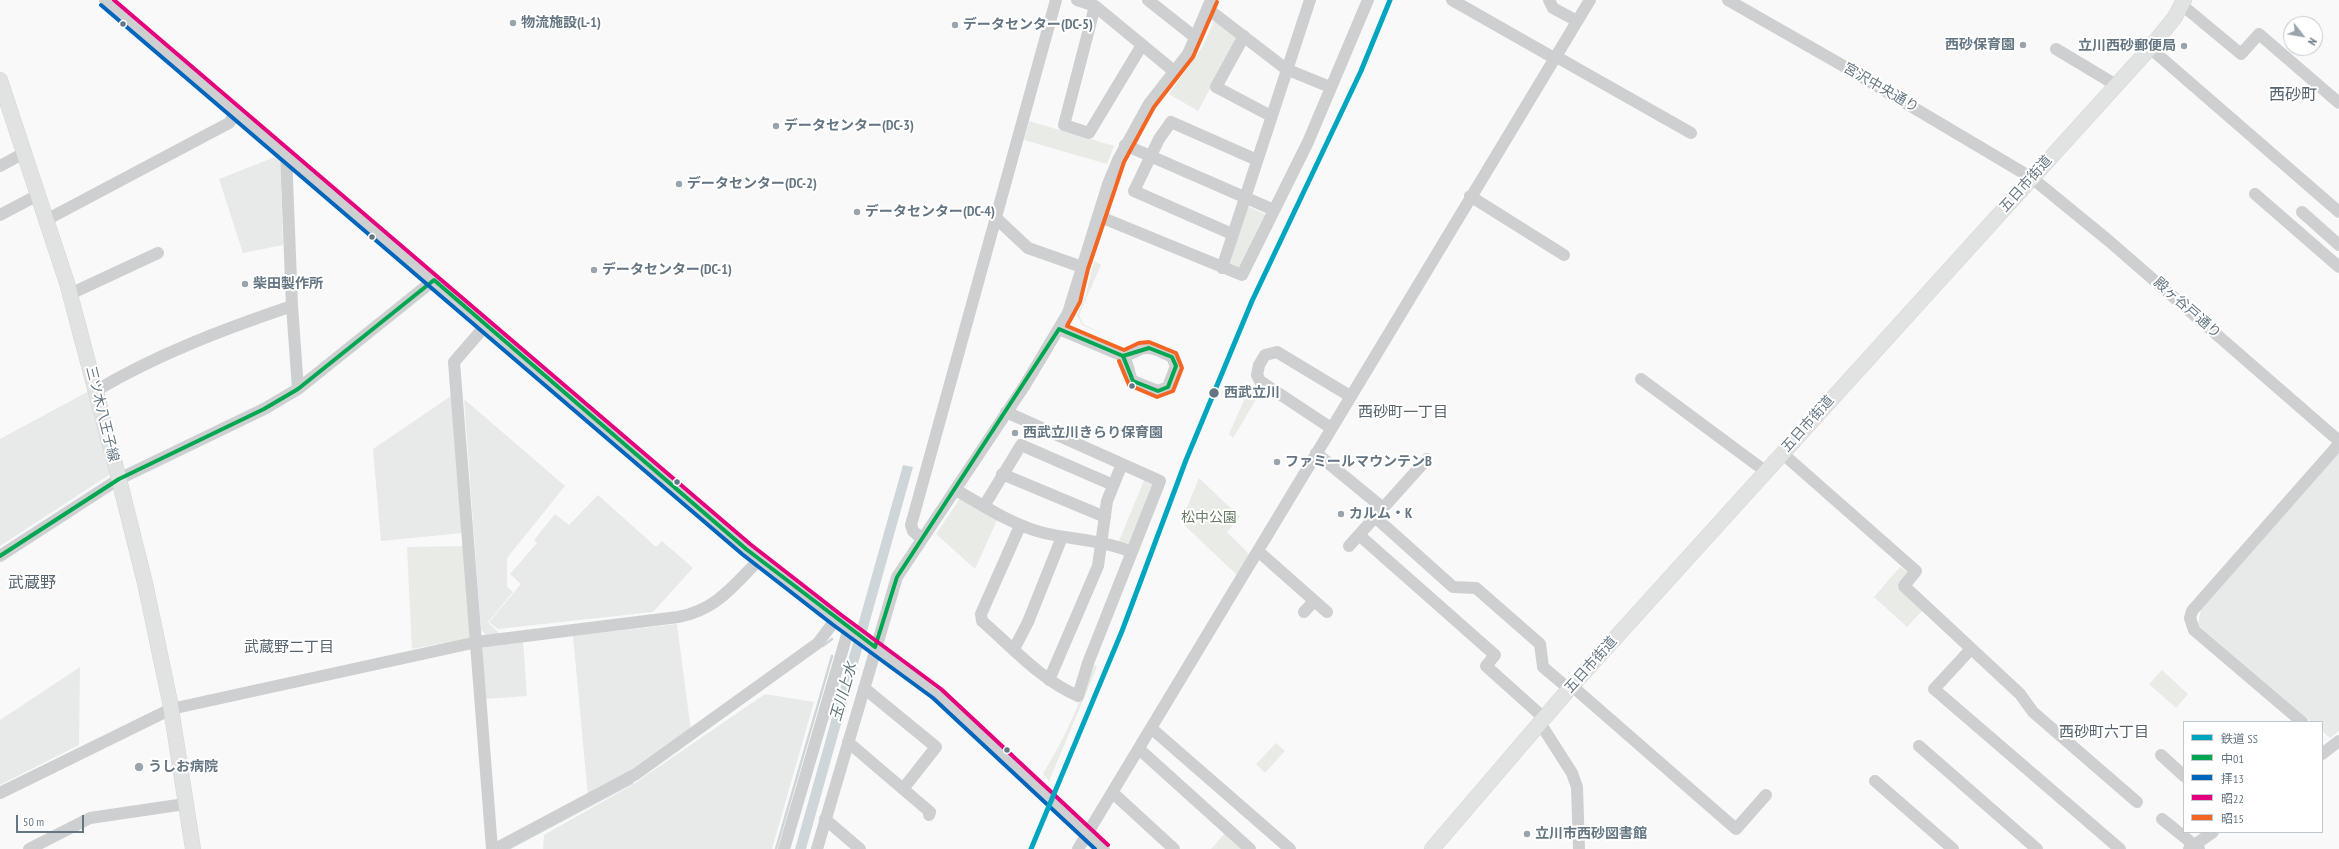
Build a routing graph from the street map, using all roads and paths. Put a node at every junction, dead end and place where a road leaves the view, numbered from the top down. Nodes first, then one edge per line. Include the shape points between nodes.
1 (105, 0) edge
2 (1056, 0) edge
3 (1077, 0) edge
4 (1148, 0) edge
5 (1310, 0) edge
6 (1452, 0) edge
7 (1549, 0) edge
8 (1590, 0) edge
9 (1728, 0) edge
10 (1362, 2) edge
11 (2183, 2) edge
12 (1210, 5) edge
13 (1096, 6) junction
14 (1577, 20) junction
15 (1244, 36) junction
16 (1196, 38) junction
17 (1142, 45) junction
18 (2150, 48) junction
19 (2056, 49) dead end
20 (1555, 57) junction
21 (1286, 69) junction
22 (1175, 72) junction
23 (0, 80) edge
24 (2116, 85) junction
25 (1330, 87) junction
26 (2339, 103) edge
27 (236, 113) junction
28 (1271, 116) junction
29 (1691, 133) dead end
30 (1125, 145) junction
31 (24, 153) junction
32 (286, 154) junction
33 (1150, 156) junction
34 (1257, 160) junction
35 (0, 166) edge
36 (2032, 178) junction
37 (2255, 194) dead end
38 (38, 195) junction
39 (1470, 196) junction
40 (1245, 197) junction
41 (1274, 210) junction
42 (2302, 212) dead end
43 (2339, 212) edge
44 (0, 215) edge
45 (1098, 216) junction
46 (996, 218) junction
47 (46, 220) junction
48 (1232, 234) junction
49 (2328, 235) junction
50 (2339, 245) edge
51 (2317, 247) junction
52 (158, 253) dead end
53 (1564, 255) dead end
54 (1082, 267) junction
55 (2339, 267) edge
56 (1222, 268) junction
57 (434, 280) junction
58 (70, 294) junction
59 (292, 306) junction
60 (486, 325) junction
61 (1059, 329) junction
62 (1128, 358) dead end
63 (1641, 379) dead end
64 (298, 388) junction
65 (97, 390) junction
66 (1350, 396) junction
67 (1006, 412) junction
68 (1331, 428) junction
69 (2339, 443) edge
70 (1316, 453) junction
71 (1782, 453) junction
72 (1427, 459) dead end
73 (1122, 464) junction
74 (1765, 472) junction
75 (1002, 474) junction
76 (119, 479) junction
77 (1113, 485) junction
78 (956, 490) junction
79 (984, 506) junction
80 (1383, 508) junction
81 (1105, 517) junction
82 (1375, 517) junction
83 (1020, 526) junction
84 (1359, 535) junction
85 (1062, 536) junction
86 (922, 538) junction
87 (1102, 542) junction
88 (1349, 546) dead end
89 (1258, 551) junction
90 (1132, 552) junction
91 (0, 556) edge
92 (759, 560) junction
93 (1314, 601) junction
94 (1304, 612) dead end
95 (1327, 612) dead end
96 (836, 619) junction
97 (852, 630) junction
98 (477, 642) junction
99 (871, 644) junction
100 (1014, 649) junction
101 (1971, 649) junction
102 (1049, 680) junction
103 (864, 688) junction
104 (1570, 688) junction
105 (171, 709) junction
106 (1542, 721) junction
107 (2301, 721) edge
108 (1151, 728) junction
109 (2323, 740) edge
110 (848, 742) junction
111 (1919, 746) dead end
112 (2331, 747) edge
113 (1139, 749) junction
114 (2161, 756) dead end
115 (2183, 775) edge
116 (1874, 781) dead end
117 (903, 789) junction
118 (0, 793) edge
119 (1113, 793) junction
120 (1766, 796) dead end
121 (2137, 802) dead end
122 (185, 804) junction
123 (928, 815) dead end
124 (825, 819) junction
125 (2162, 819) dead end
126 (2213, 833) edge
127 (1088, 834) junction
128 (2194, 848) edge
129 (29, 849) edge
130 (193, 849) edge
131 (493, 849) edge
132 (784, 849) edge
133 (817, 849) edge
134 (860, 849) edge
135 (1078, 849) edge
136 (1104, 849) edge
137 (1174, 849) edge
138 (1250, 849) edge
139 (1290, 849) edge
140 (1432, 849) edge
141 (1579, 849) edge
142 (1953, 849) edge
143 (2037, 849) edge
144 (2120, 849) edge

1 - 27 street
2 - 46 street
3 - 13 street
4 - 16 street
5 - 21 street
6 - 20 street
7 - 14 street via 1553,8
8 - 14 street
9 - 36 street, 宮沢中央通り
10 - 25 street
11 - 18 main road, 五日市街道
11 - 26 street via 2241,54 2259,34
12 - 15 street
12 - 16 street
13 - 17 street
13 - 17 street via 1064,125 1089,133
14 - 20 street
15 - 21 street
15 - 28 street via 1216,87
16 - 22 street
17 - 22 street
18 - 24 main road, 五日市街道
18 - 43 street
19 - 24 street
20 - 29 street
20 - 39 street
21 - 25 street
21 - 28 street
22 - 30 street via 1149,104
23 - 31 main road, 三ツ木八王子線
24 - 36 main road, 五日市街道
25 - 41 street via 1308,142
27 - 32 street
27 - 47 street via 229,123
28 - 34 street
30 - 33 street
30 - 45 street via 1108,184
31 - 35 street
31 - 38 main road, 三ツ木八王子線
32 - 57 street
32 - 59 street
33 - 34 street via 1171,122
33 - 40 street
33 - 48 street via 1134,191
34 - 40 street
36 - 69 street, 殿ヶ谷戸通り via 2109,240
36 - 71 main road, 五日市街道
37 - 51 street
38 - 44 street
38 - 47 main road, 三ツ木八王子線
39 - 53 street
39 - 66 street
40 - 41 street
40 - 48 street
41 - 56 street via 1242,275
42 - 49 street
45 - 54 street
45 - 56 street
46 - 54 street via 1028,248
46 - 86 street via 911,525 913,531
47 - 58 main road, 三ツ木八王子線
48 - 56 street
49 - 50 street
49 - 51 street
51 - 55 street
52 - 58 street
54 - 61 street via 1074,300
57 - 60 street
57 - 64 street
58 - 65 main road, 三ツ木八王子線
59 - 64 street
59 - 65 street via 218,332 142,365
60 - 92 street
60 - 98 street via 454,362
61 - 62 street
61 - 67 street
63 - 74 street
64 - 76 street via 264,409
65 - 76 main road, 三ツ木八王子線
66 - 68 street
66 - 68 street via 1277,352 1265,355 1257,375 1260,381
67 - 73 street
67 - 78 street
68 - 70 street
69 - 107 street via 2192,611 2190,618 2194,630
70 - 80 street
70 - 89 street
71 - 74 main road, 五日市街道
71 - 101 street via 1916,571 1904,586
72 - 80 street
73 - 77 street
73 - 90 street via 1160,481
74 - 104 main road, 五日市街道
75 - 77 street via 1020,445
75 - 79 street
75 - 81 street
76 - 91 street
76 - 105 main road, 三ツ木八王子線 via 145,583
77 - 81 street
78 - 79 street
78 - 86 street
79 - 83 street
80 - 82 street
81 - 87 street
82 - 84 street
82 - 104 street via 1453,587 1476,588 1540,644 1543,667
83 - 85 street
83 - 100 street via 981,617 982,621
84 - 88 street
84 - 106 street via 1495,655 1486,666
85 - 87 street
85 - 100 street via 1028,622
86 - 99 street via 897,577
87 - 90 street
87 - 102 street via 1098,566
89 - 93 street
89 - 108 street
90 - 102 street via 1088,663 1078,696
92 - 96 street
92 - 98 street via 716,603 694,614
93 - 94 street
93 - 95 street
96 - 97 street
96 - 131 street via 818,643 636,774
97 - 99 street
97 - 132 street
98 - 105 street
98 - 131 street
99 - 103 street
99 - 127 street via 936,693
100 - 102 street
101 - 121 street via 2020,694 2033,712
101 - 144 street via 1934,689
103 - 110 street
103 - 117 street via 936,747
104 - 106 main road, 五日市街道
104 - 120 street via 1736,829
105 - 118 street
105 - 122 main road, 三ツ木八王子線
106 - 140 main road, 五日市街道
106 - 141 street via 1575,780
108 - 113 street
108 - 139 street
109 - 112 street
110 - 117 street
110 - 124 street
111 - 143 street
113 - 119 street
113 - 138 street
114 - 115 street
116 - 142 street
117 - 123 street via 930,812
119 - 127 street
119 - 137 street via 1164,834
122 - 129 street via 90,818
122 - 130 main road, 三ツ木八王子線
124 - 133 street
124 - 134 street
125 - 128 street
126 - 128 street
127 - 135 street
127 - 136 street

